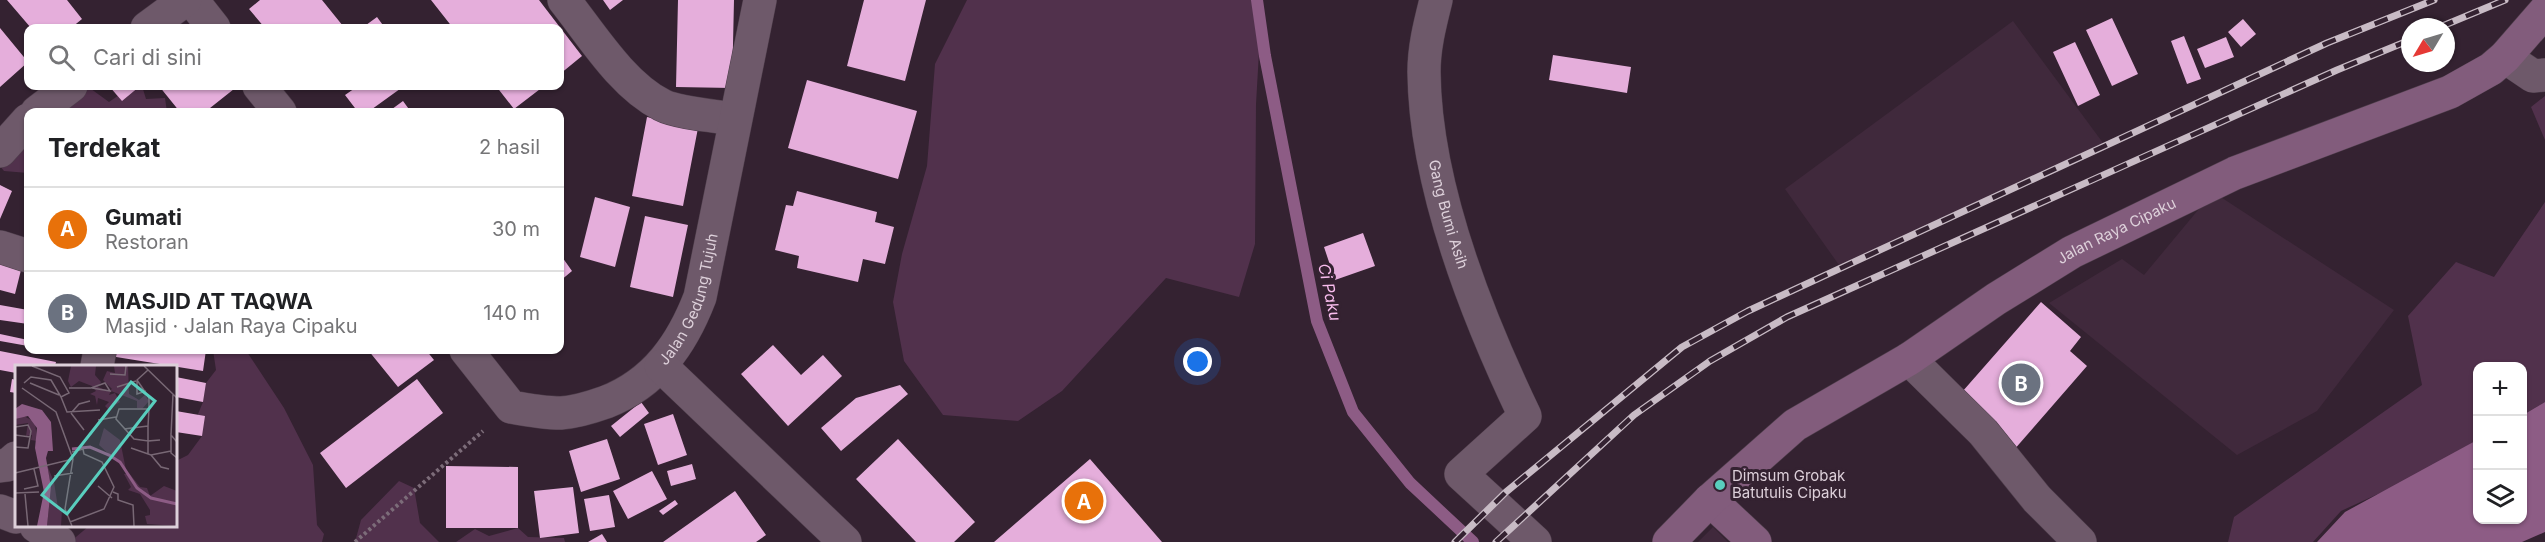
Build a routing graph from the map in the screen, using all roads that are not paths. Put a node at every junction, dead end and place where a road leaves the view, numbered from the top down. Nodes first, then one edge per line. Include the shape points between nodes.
1 (185, 0) edge
2 (192, 0) edge
3 (564, 0) edge
4 (760, 0) edge
5 (1436, 0) edge
6 (2545, 11) edge
7 (152, 24) edge
8 (211, 24) edge
9 (2505, 57) junction
10 (2545, 75) edge
11 (66, 90) edge
12 (262, 90) edge
13 (42, 108) edge
14 (277, 108) edge
15 (735, 119) junction
16 (24, 124) edge
17 (0, 151) edge
18 (0, 247) edge
19 (24, 255) edge
20 (469, 354) edge
21 (1909, 359) junction
22 (661, 366) junction
23 (15, 459) edge
24 (0, 466) edge
25 (1710, 500) junction
26 (0, 511) edge
27 (15, 517) edge
28 (39, 527) edge
29 (59, 542) edge
30 (844, 542) edge
31 (1536, 542) edge
32 (1669, 542) edge
33 (1755, 542) edge
34 (2080, 542) edge

1 - 7 street
2 - 8 street
3 - 15 street via 618,68 646,94 664,106
4 - 15 street, Jalan Gedung Tujuh
5 - 31 street, Gang Bumi Asih via 1427,35 1424,71 1435,159 1466,271 1525,416 1461,474
6 - 9 street, Jalan Raya Cipaku
9 - 10 street via 2533,76
9 - 21 street, Jalan Raya Cipaku via 2450,92 2235,172 2072,252
11 - 13 street
12 - 14 street
15 - 22 street, Jalan Gedung Tujuh via 700,297 691,322
16 - 17 street
18 - 19 street
20 - 22 street, Jalan Gedung Tujuh via 511,407 563,413 615,398 642,383
21 - 25 street, Jalan Raya Cipaku via 1795,425
21 - 34 street via 1983,432 2037,499
22 - 30 street
23 - 24 street
25 - 32 street, Jalan Raya Cipaku
25 - 33 street
26 - 27 street
28 - 29 street

